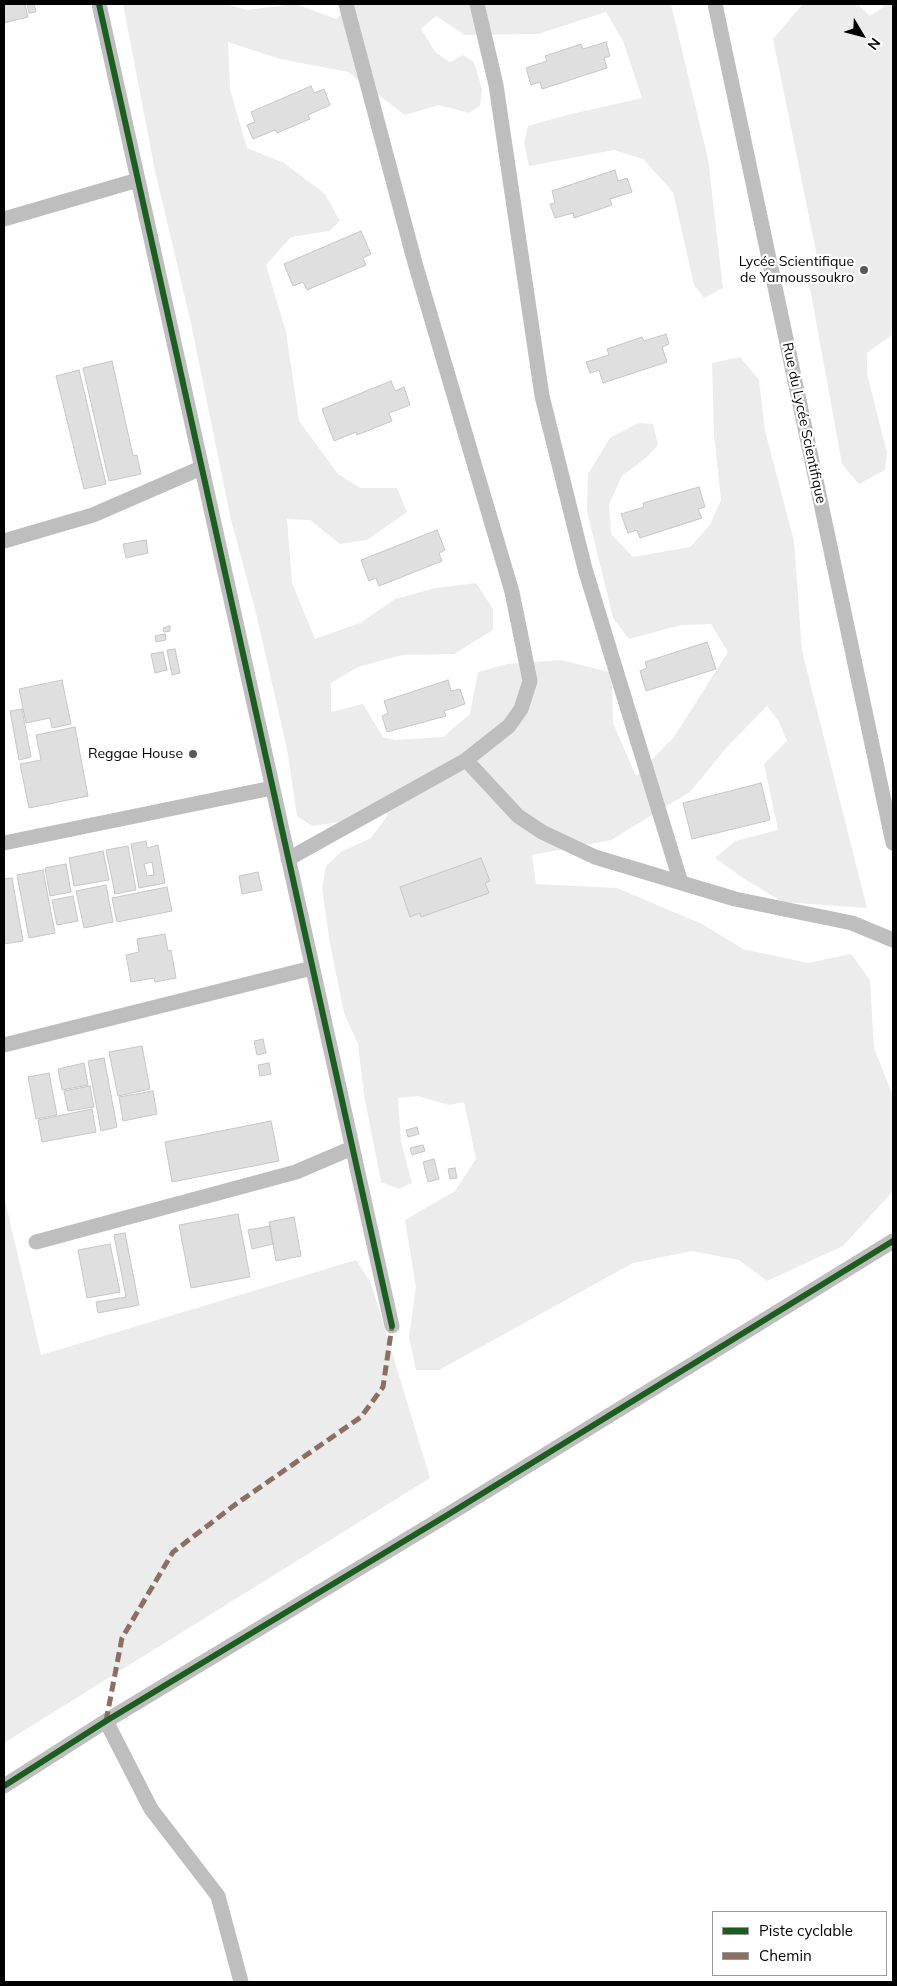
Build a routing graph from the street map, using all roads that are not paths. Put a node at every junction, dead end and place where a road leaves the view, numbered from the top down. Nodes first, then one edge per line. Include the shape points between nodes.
1 (99, 4) edge
2 (346, 4) edge
3 (477, 4) edge
4 (715, 4) edge
5 (138, 180) junction
6 (4, 219) edge
7 (201, 468) junction
8 (4, 541) edge
9 (466, 760) junction
10 (272, 788) junction
11 (4, 843) edge
12 (893, 843) edge
13 (288, 859) junction
14 (681, 883) junction
15 (893, 940) edge
16 (312, 968) junction
17 (4, 1045) edge
18 (352, 1148) junction
19 (893, 1241) edge
20 (36, 1242) dead end
21 (392, 1326) dead end
22 (106, 1721) junction
23 (4, 1786) edge
24 (241, 1982) edge

1 - 5 street
2 - 9 street via 415,263 512,592 530,681 521,710 509,726
3 - 14 street via 496,85 542,396 585,569
4 - 12 street, Rue du Lycée Scientifique
5 - 6 street
5 - 7 street
7 - 8 street via 93,515
7 - 10 street
9 - 13 street
9 - 14 street via 518,816 542,832 595,856
10 - 11 street
10 - 13 street
13 - 16 street
14 - 15 street via 754,903 852,923
16 - 17 street
16 - 18 street
18 - 20 street via 296,1172
18 - 21 street
19 - 22 street
22 - 23 street
22 - 24 street via 151,1809 218,1896

